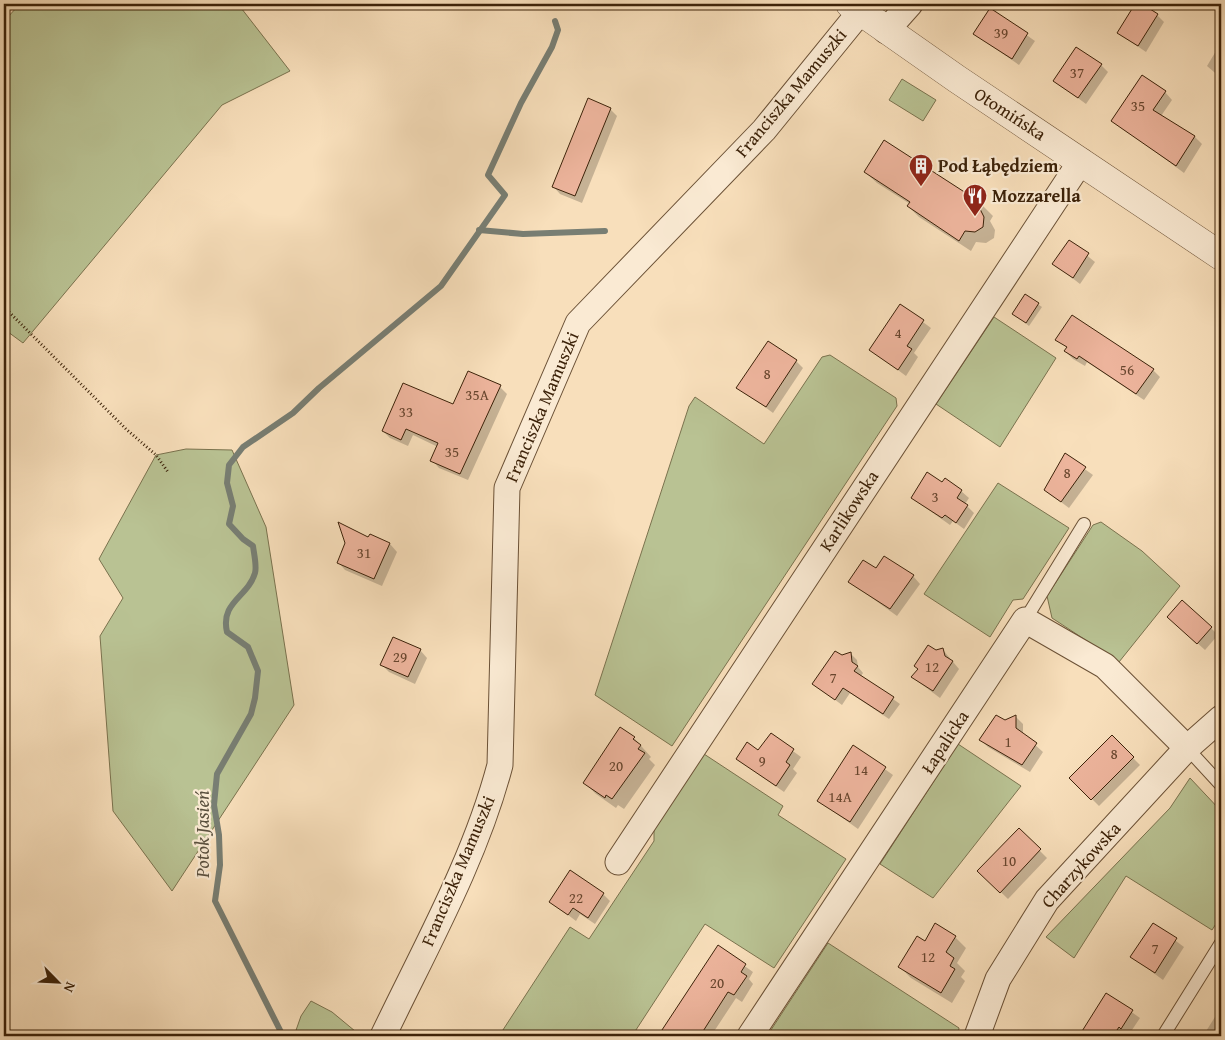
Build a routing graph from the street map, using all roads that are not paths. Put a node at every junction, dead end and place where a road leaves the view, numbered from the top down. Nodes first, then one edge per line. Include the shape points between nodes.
1 (910, 4) edge
2 (855, 8) edge
3 (886, 31) junction
4 (1081, 161) junction
5 (1221, 256) edge
6 (1084, 524) dead end
7 (1025, 620) junction
8 (1221, 718) edge
9 (1187, 748) junction
10 (1221, 785) edge
11 (618, 862) dead end
12 (1221, 943) edge
13 (383, 1036) edge
14 (750, 1036) edge
15 (977, 1036) edge
16 (1163, 1036) edge

1 - 3 street
2 - 3 street, Otomińska
2 - 13 street, Franciszka Mamuszki via 764,130 578,323 507,488 500,765 490,803
3 - 4 street, Otomińska
4 - 5 street, Otomińska
4 - 11 street, Karlikowska
6 - 7 lane
7 - 9 street via 1105,666
7 - 14 street, Łapalicka
8 - 9 street, Charzykowska
9 - 10 lane
9 - 15 street, Charzykowska via 1047,900 998,979
12 - 16 lane

